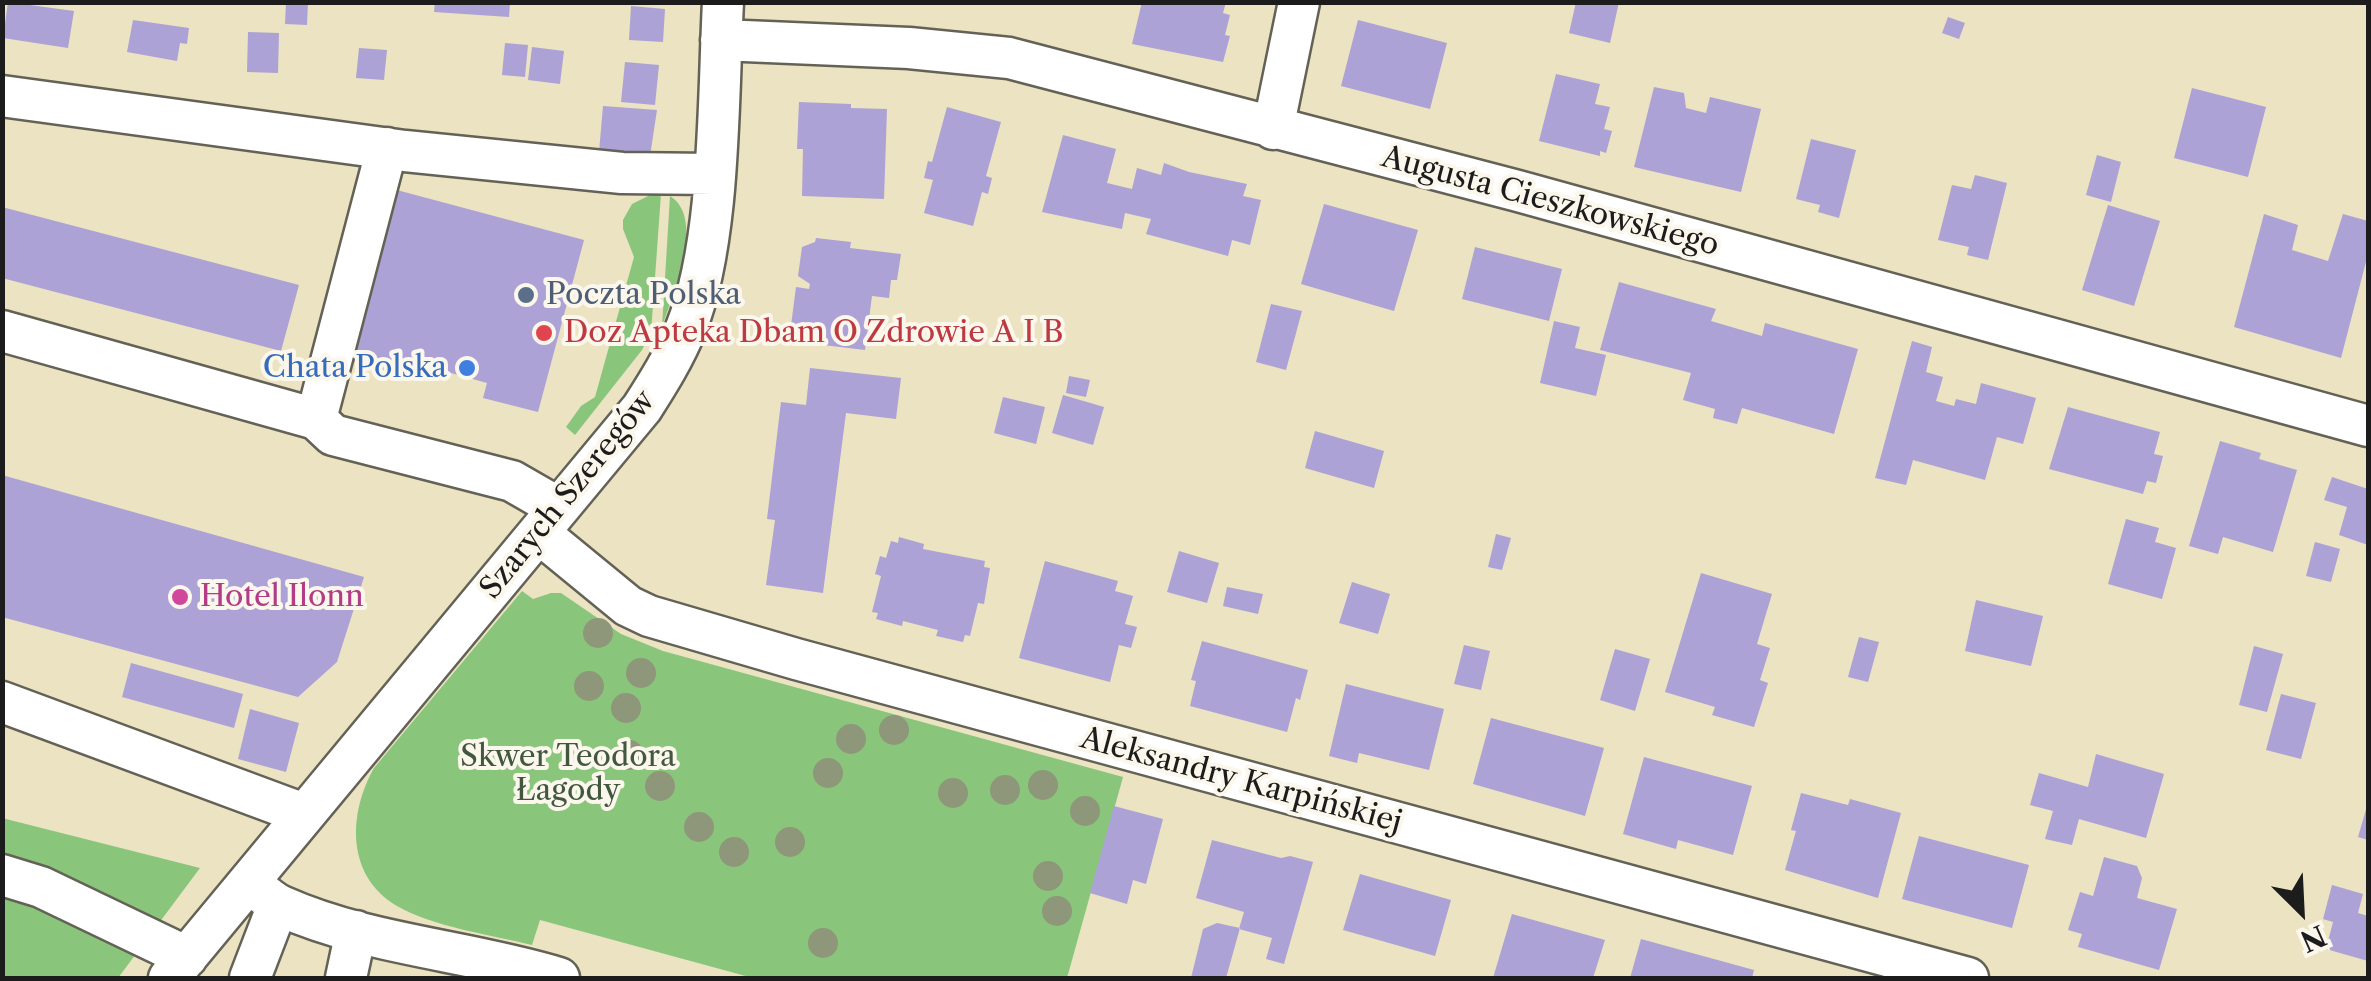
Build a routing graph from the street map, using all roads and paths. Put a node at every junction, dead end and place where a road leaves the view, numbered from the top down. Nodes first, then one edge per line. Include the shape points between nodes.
1 (1298, 2) edge
2 (722, 21) edge
3 (2, 96) edge
4 (1273, 129) junction
5 (386, 148) junction
6 (713, 174) junction
7 (2, 331) edge
8 (316, 419) junction
9 (2368, 426) edge
10 (549, 521) junction
11 (2, 702) edge
12 (304, 814) junction
13 (2, 875) edge
14 (264, 894) junction
15 (356, 931) junction
16 (178, 968) edge
17 (250, 978) edge
18 (346, 978) edge
19 (559, 978) edge
20 (1968, 978) edge

1 - 4 street
2 - 4 street, Augusta Cieszkowskiego via 1009,58
2 - 6 street, Szarych Szeregów
3 - 5 street
4 - 9 street, Augusta Cieszkowskiego
5 - 6 street via 622,172
5 - 8 street
6 - 10 street, Szarych Szeregów via 700,284 686,328 642,408
7 - 8 street, Aleksandry Karpińskiej
8 - 10 street, Aleksandry Karpińskiej via 333,435 512,481
10 - 12 street, Szarych Szeregów
10 - 20 street, Aleksandry Karpińskiej via 609,593 649,616
11 - 12 street
12 - 14 street, Szarych Szeregów
13 - 16 street via 41,887
14 - 15 street
14 - 16 street, Szarych Szeregów
14 - 17 street
15 - 18 street
15 - 19 street

